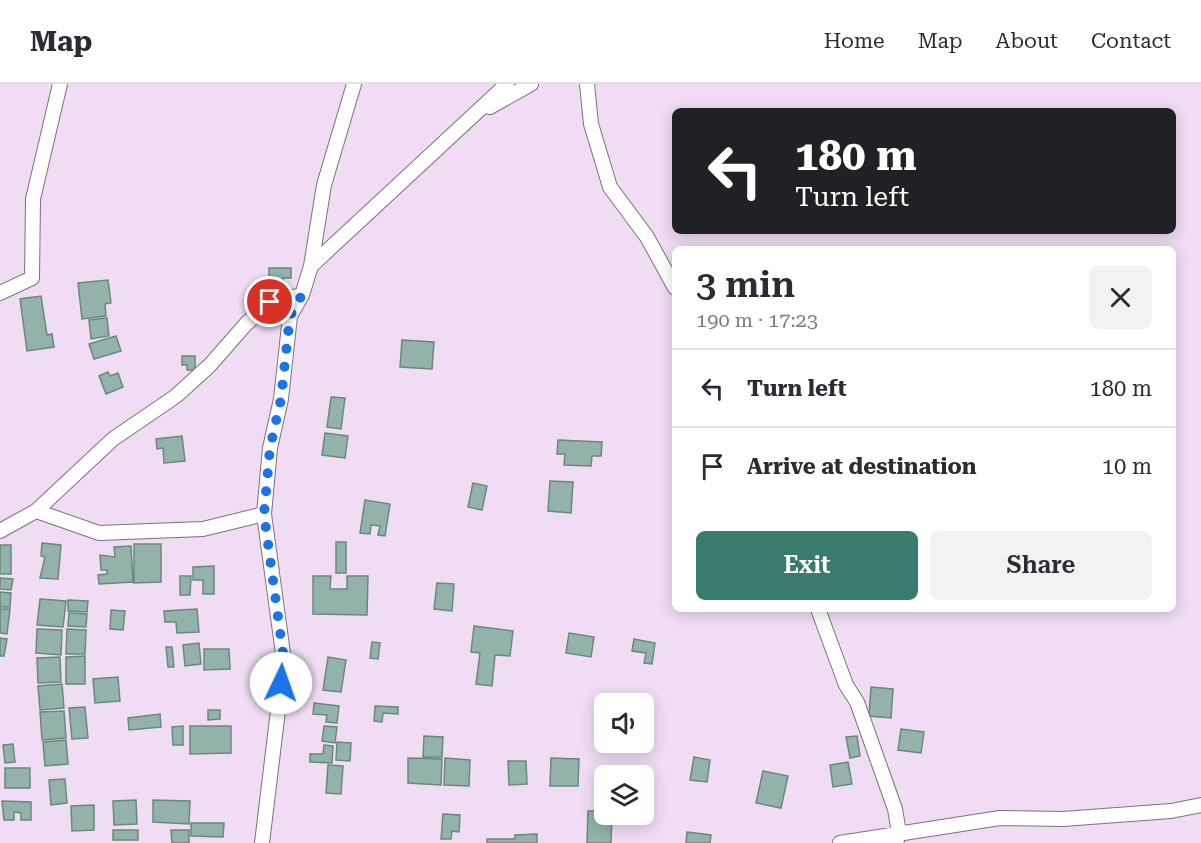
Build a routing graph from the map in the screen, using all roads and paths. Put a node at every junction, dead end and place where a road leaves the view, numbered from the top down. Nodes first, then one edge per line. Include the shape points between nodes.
1 (60, 84) edge
2 (354, 84) edge
3 (507, 84) edge
4 (531, 84) edge
5 (587, 84) edge
6 (470, 118) junction
7 (311, 267) junction
8 (672, 283) edge
9 (0, 293) edge
10 (302, 295) junction
11 (36, 511) junction
12 (264, 514) junction
13 (0, 531) edge
14 (819, 612) edge
15 (1201, 805) edge
16 (897, 838) edge
17 (262, 843) edge
18 (840, 843) edge

1 - 9 street via 33,199 32,278
2 - 7 street via 324,185
3 - 6 street
4 - 6 street
5 - 8 street via 591,124 610,188 647,237
6 - 7 street
7 - 10 street
10 - 11 street via 270,302 176,396 113,439
10 - 12 street via 290,316
11 - 12 street via 99,533 203,529
11 - 13 street
12 - 17 street via 284,661
14 - 16 street via 895,808
15 - 16 street via 1063,819 1000,818
16 - 18 street

